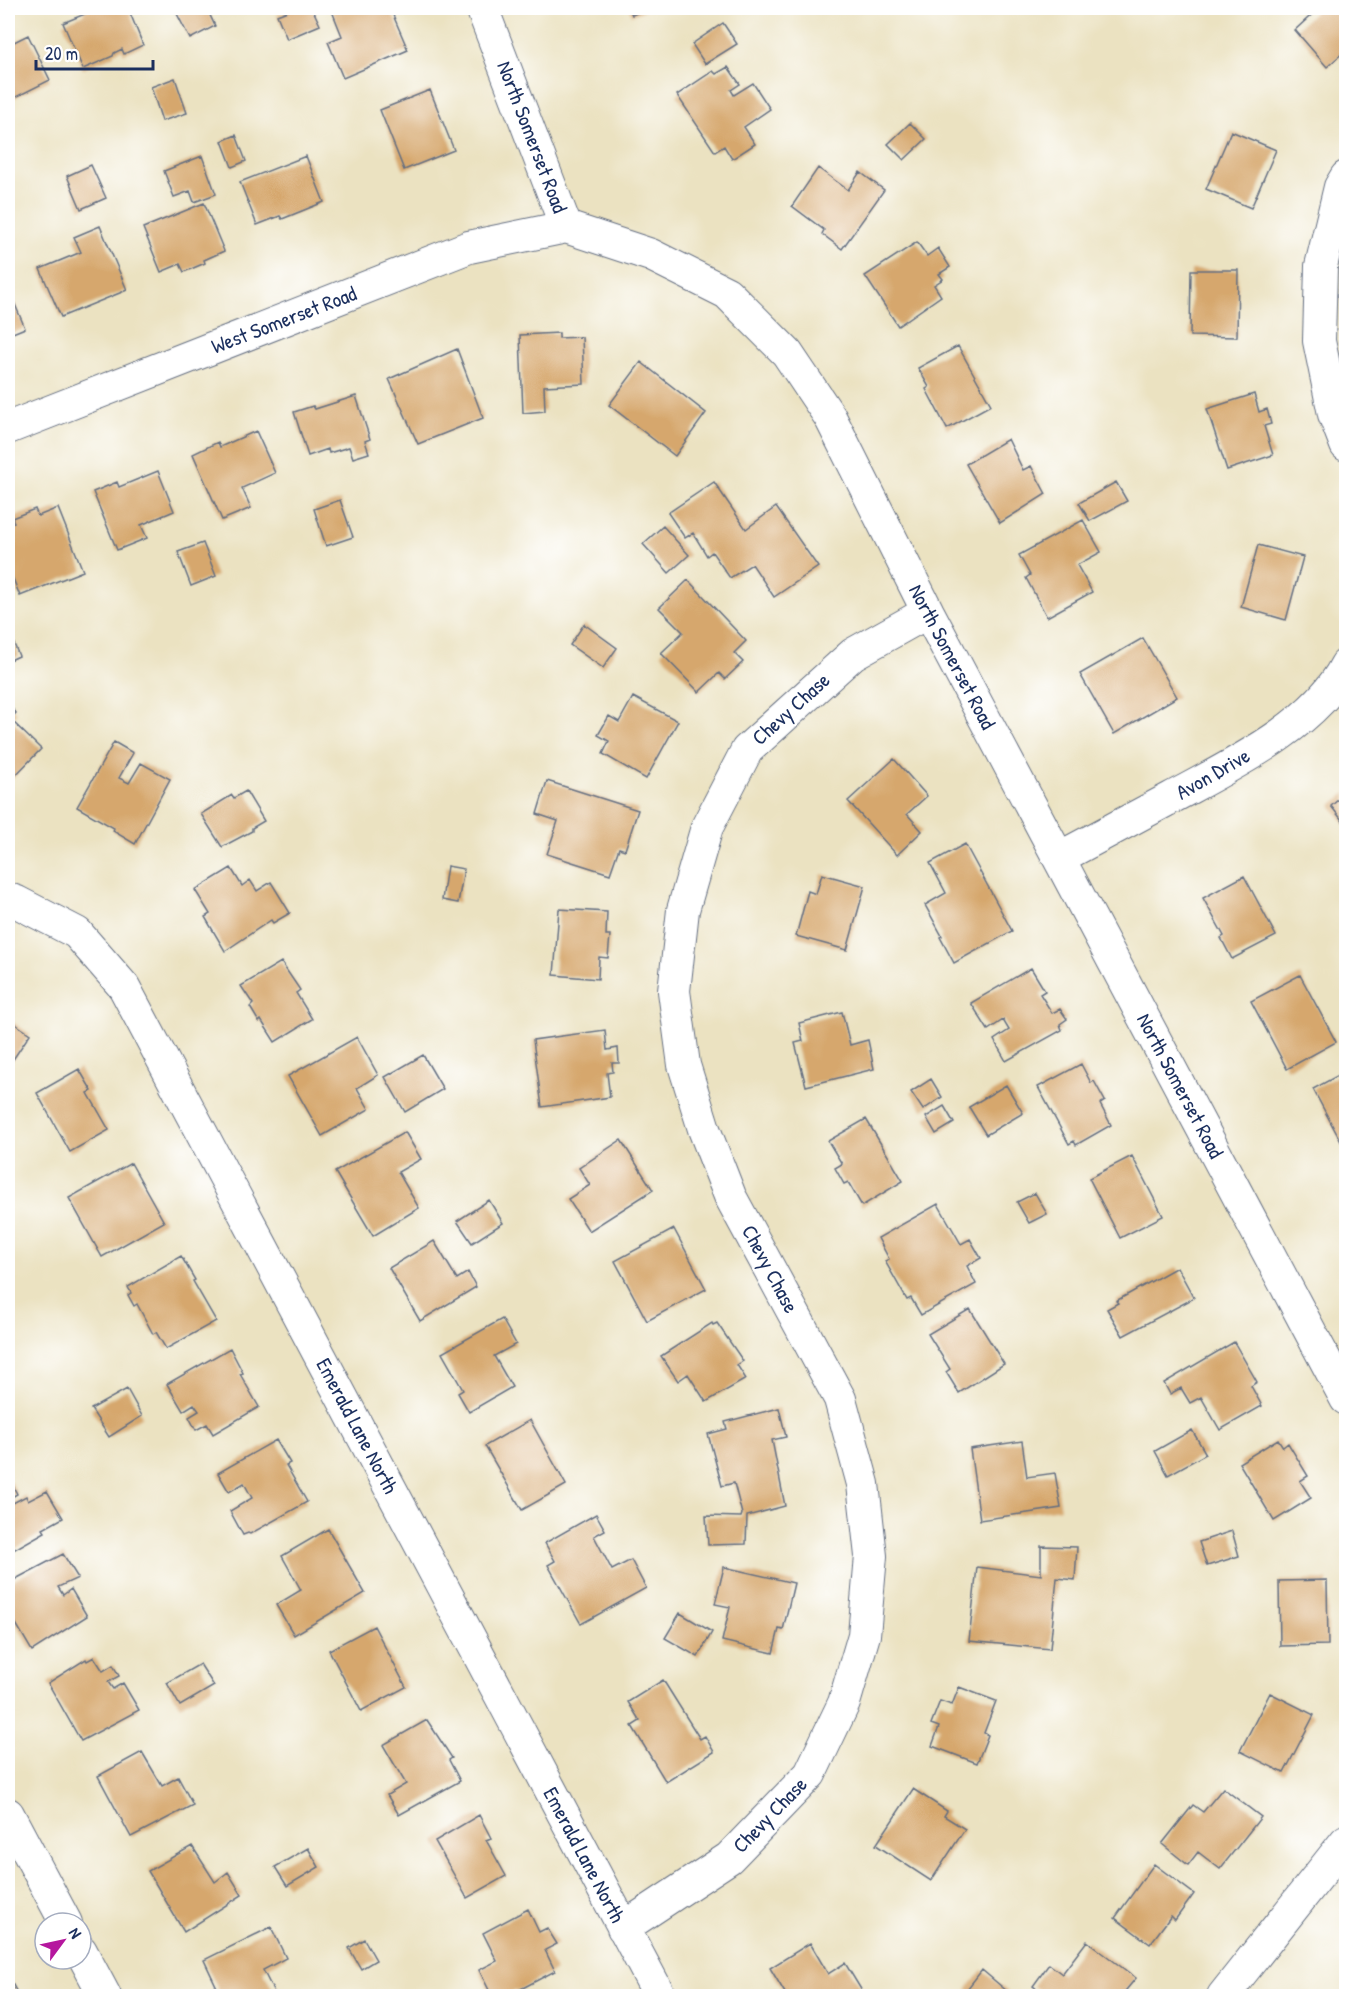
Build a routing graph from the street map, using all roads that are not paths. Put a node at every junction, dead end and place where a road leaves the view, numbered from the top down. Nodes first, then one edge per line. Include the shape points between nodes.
1 (482, 8) edge
2 (1347, 177) edge
3 (566, 227) junction
4 (8, 428) edge
5 (1347, 445) edge
6 (928, 612) junction
7 (1347, 665) edge
8 (1059, 858) junction
9 (8, 899) edge
10 (1347, 1399) edge
11 (8, 1815) edge
12 (1347, 1841) edge
13 (60, 1911) edge
14 (623, 1928) junction
15 (92, 1971) edge
16 (105, 1996) edge
17 (660, 1996) edge
18 (1223, 1996) edge

1 - 3 street, North Somerset Road
2 - 5 street via 1340,188 1321,266 1319,341 1334,414
3 - 4 street, West Somerset Road via 469,248
3 - 6 street, North Somerset Road via 651,255 727,293 787,353 830,417
6 - 8 street, North Somerset Road
6 - 14 street, Chevy Chase via 853,654 747,750 707,827 683,910 674,991 684,1065 730,1196 840,1399 863,1484 871,1556 864,1635 844,1703 810,1774 729,1858
7 - 8 street, Avon Drive via 1337,683 1286,732
8 - 10 street, North Somerset Road
9 - 14 street, Emerald Lane North via 77,933 124,987
11 - 13 street
12 - 18 street
14 - 17 street, Emerald Lane North
15 - 16 street

